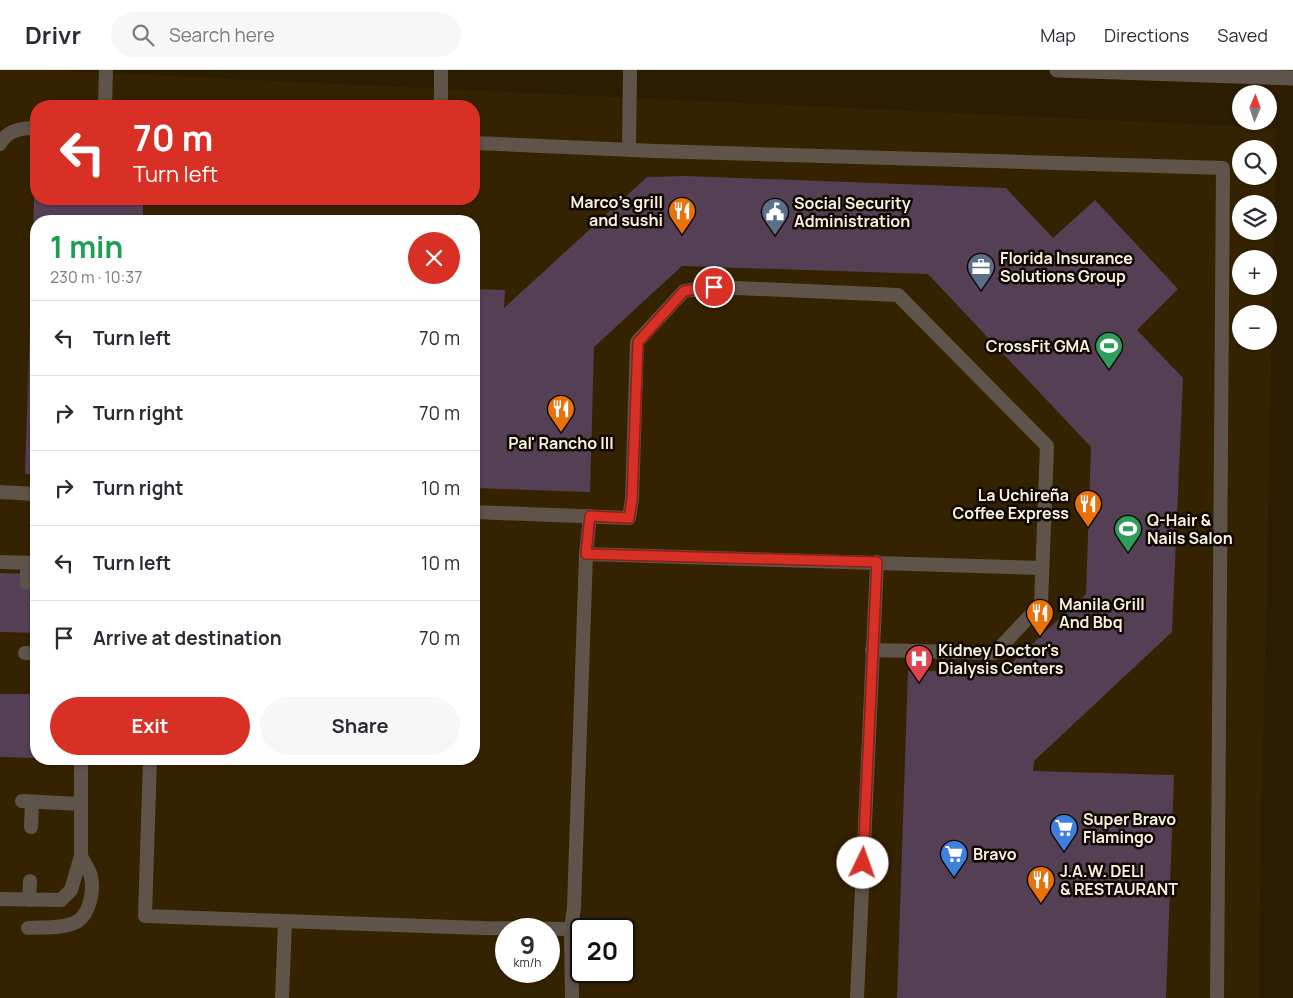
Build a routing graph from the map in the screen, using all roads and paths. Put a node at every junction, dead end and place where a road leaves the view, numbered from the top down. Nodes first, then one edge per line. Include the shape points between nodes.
1 (106, 70) edge
2 (441, 70) edge
3 (630, 70) edge
4 (1057, 70) edge
5 (1293, 78) edge
6 (105, 100) edge
7 (441, 100) edge
8 (30, 128) edge
9 (480, 143) edge
10 (0, 144) edge
11 (629, 149) junction
12 (0, 492) edge
13 (30, 494) edge
14 (480, 512) edge
15 (590, 516) junction
16 (586, 554) junction
17 (0, 562) edge
18 (877, 562) junction
19 (30, 563) edge
20 (1042, 568) junction
21 (30, 571) edge
22 (27, 583) dead end
23 (872, 650) junction
24 (81, 765) edge
25 (150, 765) edge
26 (81, 804) junction
27 (31, 827) dead end
28 (81, 856) junction
29 (30, 881) dead end
30 (0, 899) edge
31 (29, 900) junction
32 (572, 918) edge
33 (285, 922) junction
34 (28, 928) dead end
35 (570, 929) edge
36 (572, 983) edge
37 (282, 998) edge
38 (572, 998) edge
39 (857, 998) edge
40 (1216, 998) edge

1 - 6 lane
2 - 7 lane
3 - 11 lane
4 - 5 street
8 - 10 lane via 18,128
9 - 11 lane
11 - 40 lane via 1223,168
12 - 13 lane
14 - 15 lane
15 - 16 lane
15 - 20 lane via 629,518 638,342 684,291 714,287 898,295 1047,446
16 - 18 lane
16 - 32 lane
17 - 19 lane
18 - 20 lane
18 - 23 lane
20 - 23 lane via 1041,604 995,653
21 - 22 lane
23 - 39 lane
24 - 26 lane
25 - 33 lane via 145,916
26 - 27 lane via 27,802
26 - 28 lane
28 - 31 lane via 71,890 61,900
28 - 34 lane via 92,877 91,899 84,914 78,921
29 - 31 lane
30 - 31 lane
33 - 35 lane
33 - 37 lane
36 - 38 lane

